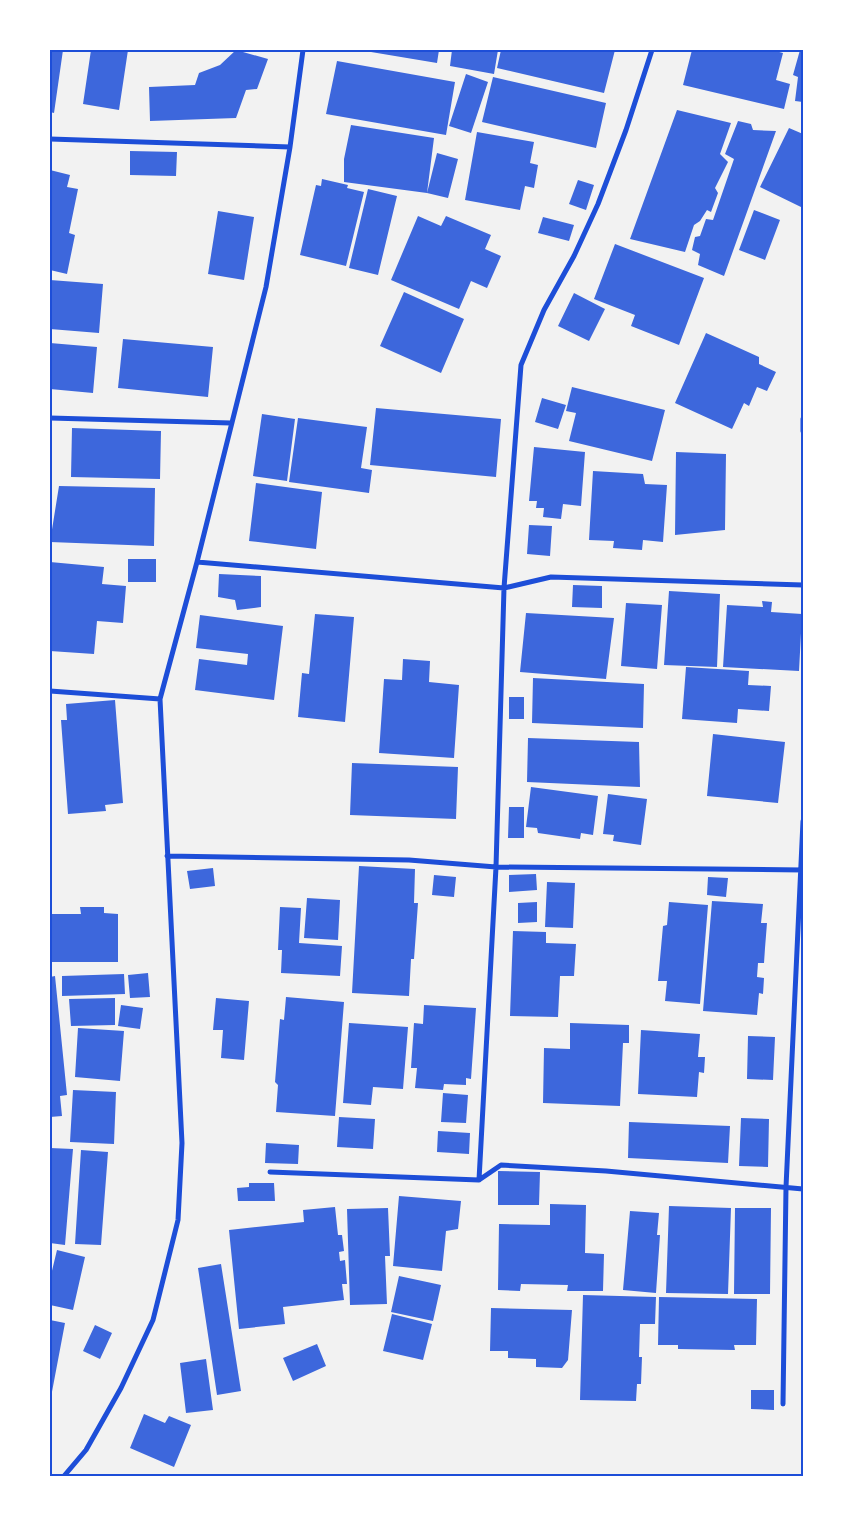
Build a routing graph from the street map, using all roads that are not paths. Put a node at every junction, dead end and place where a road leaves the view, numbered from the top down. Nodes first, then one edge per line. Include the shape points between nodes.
1 (303, 50) edge
2 (652, 50) edge
3 (50, 139) edge
4 (290, 147) junction
5 (50, 418) edge
6 (803, 419) edge
7 (231, 424) junction
8 (803, 431) edge
9 (197, 562) junction
10 (803, 585) edge
11 (504, 588) junction
12 (50, 691) edge
13 (160, 699) junction
14 (803, 821) edge
15 (167, 856) junction
16 (496, 867) junction
17 (801, 870) edge
18 (270, 1172) dead end
19 (479, 1180) junction
20 (786, 1187) junction
21 (803, 1189) edge
22 (782, 1404) dead end
23 (64, 1476) edge

1 - 4 street
2 - 11 street via 598,204 544,310 521,365
3 - 4 street
4 - 7 street via 266,287
5 - 7 street
6 - 8 street
7 - 9 street
9 - 11 street
9 - 13 street
10 - 11 street via 551,577
11 - 16 street
12 - 13 street
13 - 15 street
14 - 17 street
15 - 16 street via 409,860
15 - 23 street via 182,1143 178,1220 153,1320 121,1388 86,1450
16 - 17 street
16 - 19 street
17 - 20 street
18 - 19 street
19 - 20 street via 501,1165
20 - 21 street
20 - 22 street

